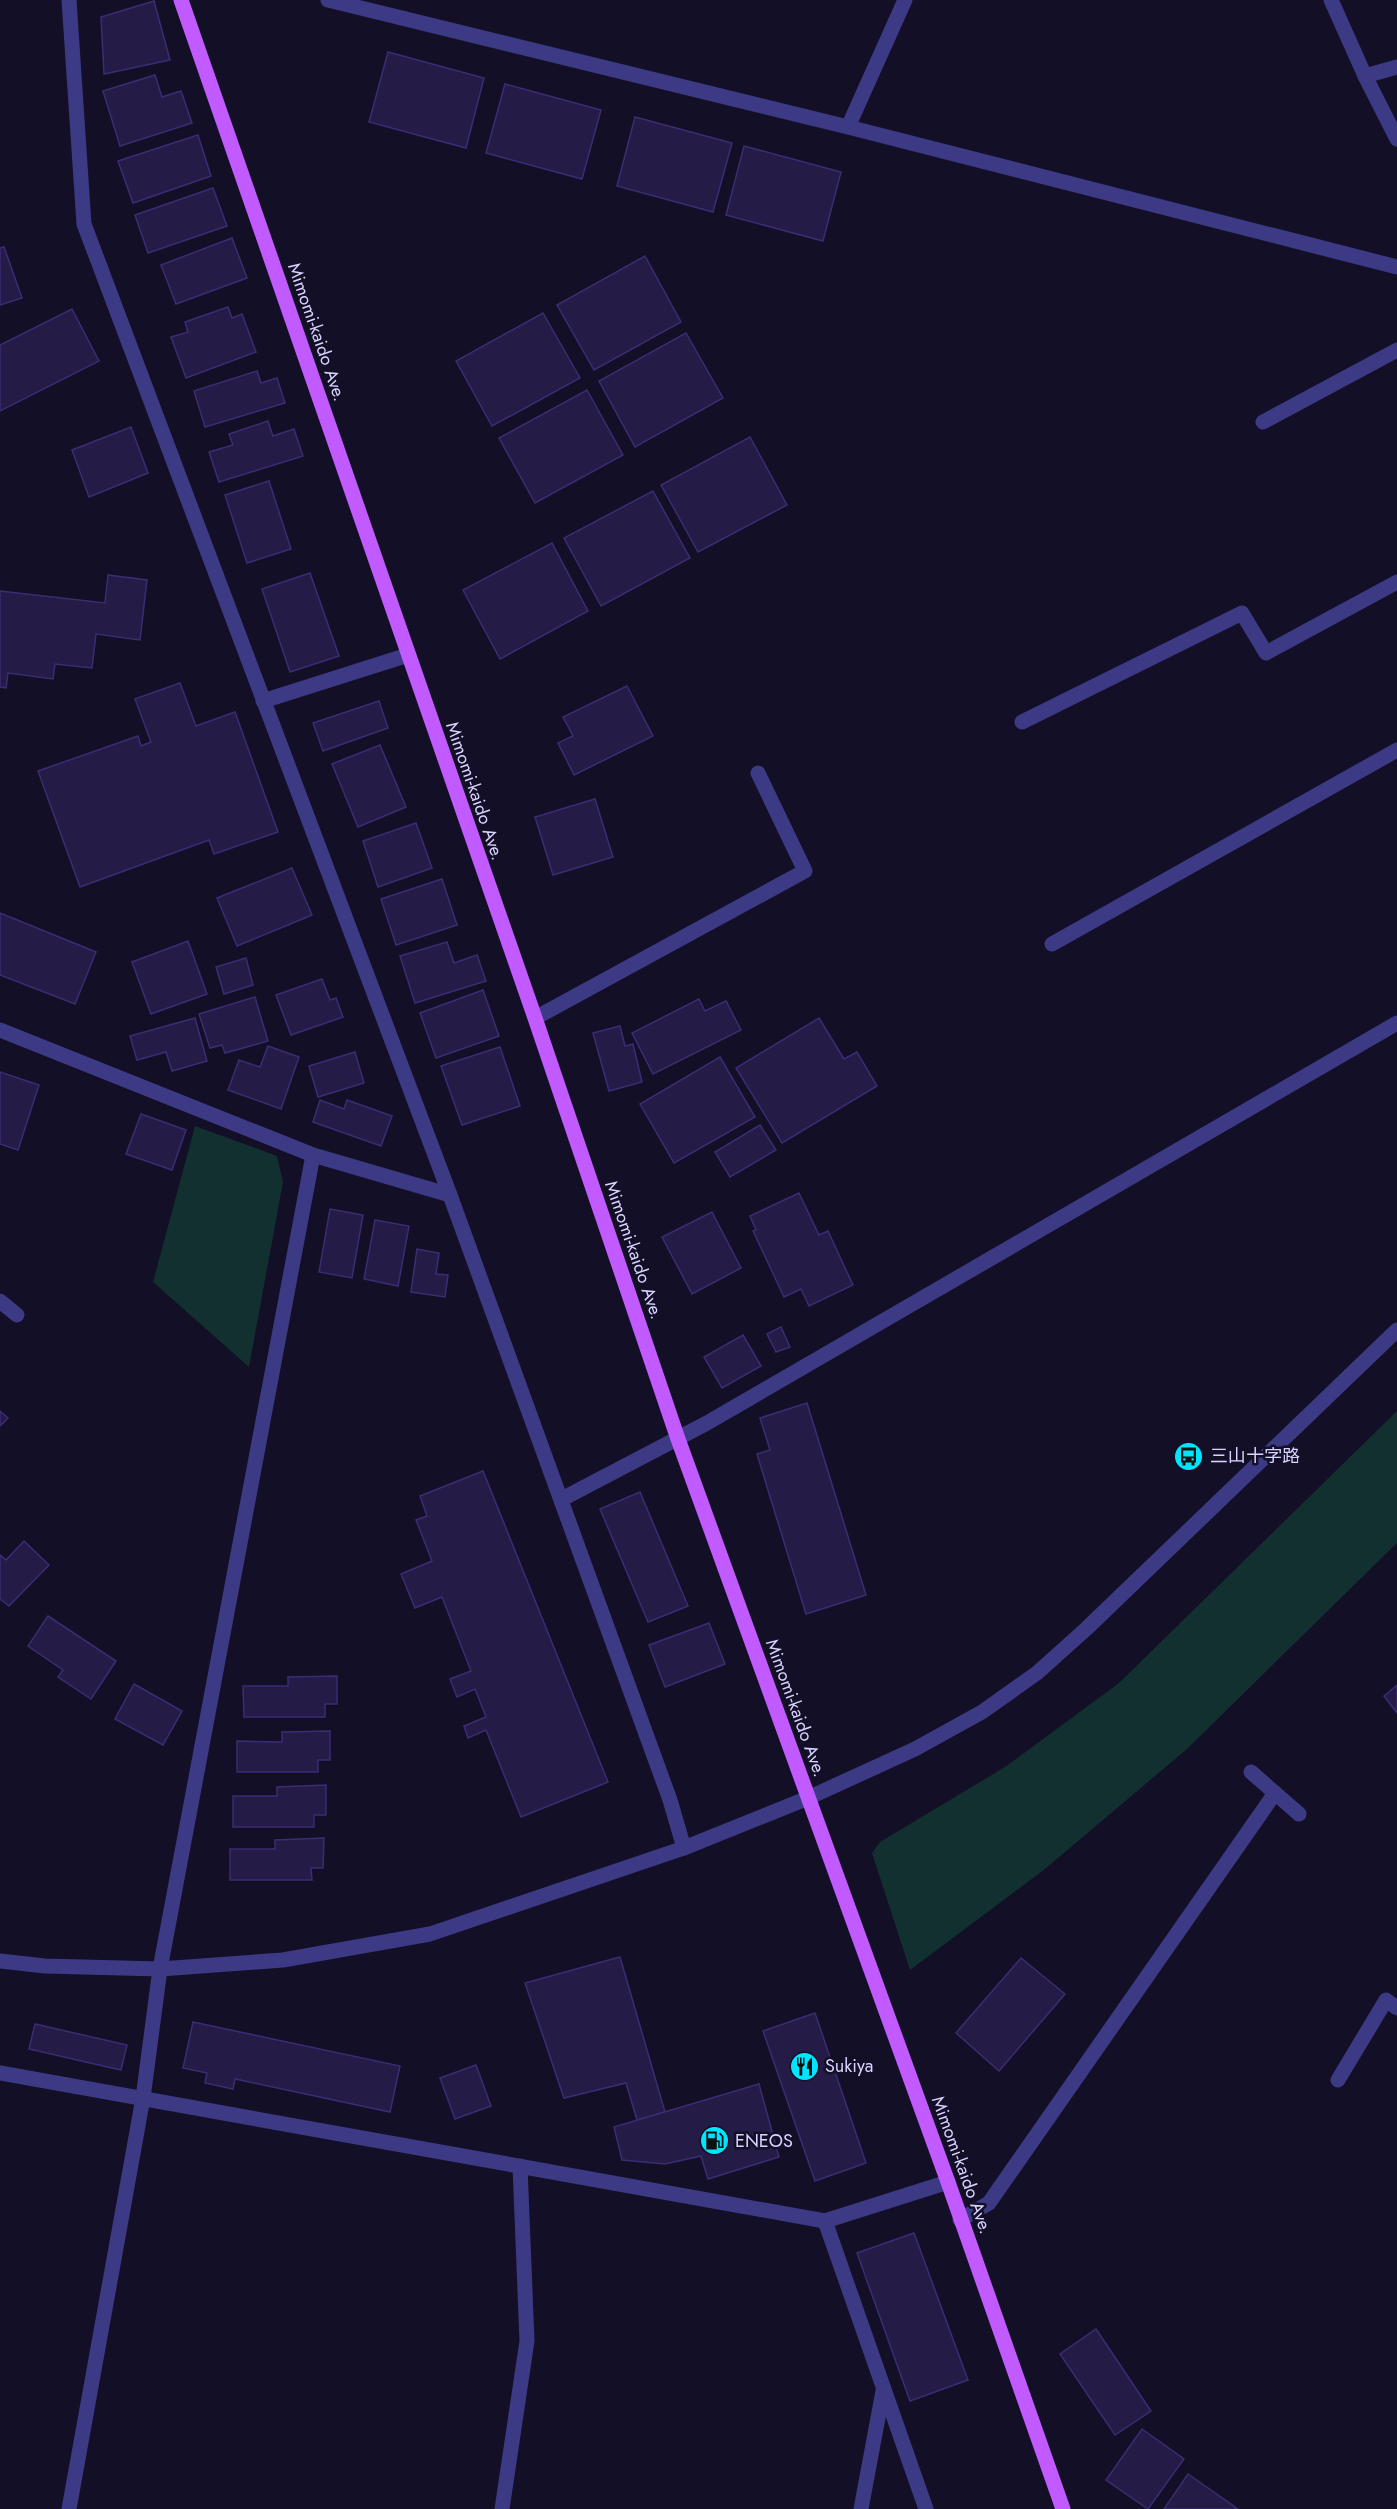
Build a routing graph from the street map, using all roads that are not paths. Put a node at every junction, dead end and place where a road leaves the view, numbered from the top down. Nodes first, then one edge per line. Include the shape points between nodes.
1 (69, 0) edge
2 (181, 0) edge
3 (328, 0) edge
4 (905, 0) edge
5 (1331, 0) edge
6 (1397, 67) edge
7 (1365, 76) junction
8 (848, 127) junction
9 (1397, 139) edge
10 (1397, 267) edge
11 (1397, 350) edge
12 (1263, 422) dead end
13 (1397, 582) edge
14 (408, 655) junction
15 (263, 701) junction
16 (1022, 722) dead end
17 (1397, 750) edge
18 (758, 773) dead end
19 (1052, 944) dead end
20 (535, 1018) junction
21 (1397, 1023) edge
22 (0, 1030) edge
23 (313, 1155) junction
24 (450, 1195) junction
25 (0, 1301) edge
26 (17, 1315) dead end
27 (1397, 1330) edge
28 (678, 1439) junction
29 (562, 1499) junction
30 (1251, 1772) dead end
31 (1275, 1793) junction
32 (808, 1798) junction
33 (1299, 1814) dead end
34 (684, 1848) junction
35 (0, 1961) edge
36 (160, 1969) junction
37 (1397, 2008) edge
38 (0, 2073) edge
39 (1338, 2080) dead end
40 (143, 2098) junction
41 (520, 2166) junction
42 (948, 2182) junction
43 (960, 2220) junction
44 (825, 2222) junction
45 (884, 2390) junction
46 (69, 2509) edge
47 (502, 2509) edge
48 (861, 2509) edge
49 (926, 2509) edge
50 (1064, 2509) edge

1 - 15 street via 84,224
2 - 14 main road, Mimomi-kaido Ave.
3 - 8 street
4 - 8 street
5 - 7 street
6 - 7 street
7 - 9 street
8 - 10 street
11 - 12 street
13 - 16 street via 1266,653 1242,613
14 - 15 street
14 - 20 main road, Mimomi-kaido Ave.
15 - 24 street
17 - 19 street
18 - 20 street via 805,871
20 - 28 main road, Mimomi-kaido Ave.
21 - 28 street
22 - 23 street
23 - 24 street
23 - 36 street
24 - 29 street
25 - 26 street
27 - 32 street via 1037,1673 982,1712 915,1749
28 - 29 street
28 - 32 main road, Mimomi-kaido Ave.
29 - 34 street
30 - 31 street
31 - 33 street
31 - 43 street via 990,2203
32 - 34 street
32 - 42 main road, Mimomi-kaido Ave.
34 - 36 street via 430,1934 283,1960
35 - 36 street
36 - 40 street
37 - 39 street via 1386,2000
38 - 40 street
40 - 41 street
40 - 46 street
41 - 44 street
41 - 47 street via 527,2342
42 - 43 main road, Mimomi-kaido Ave.
42 - 44 street
43 - 50 main road, Mimomi-kaido Ave.
44 - 45 street
45 - 48 street
45 - 49 street

